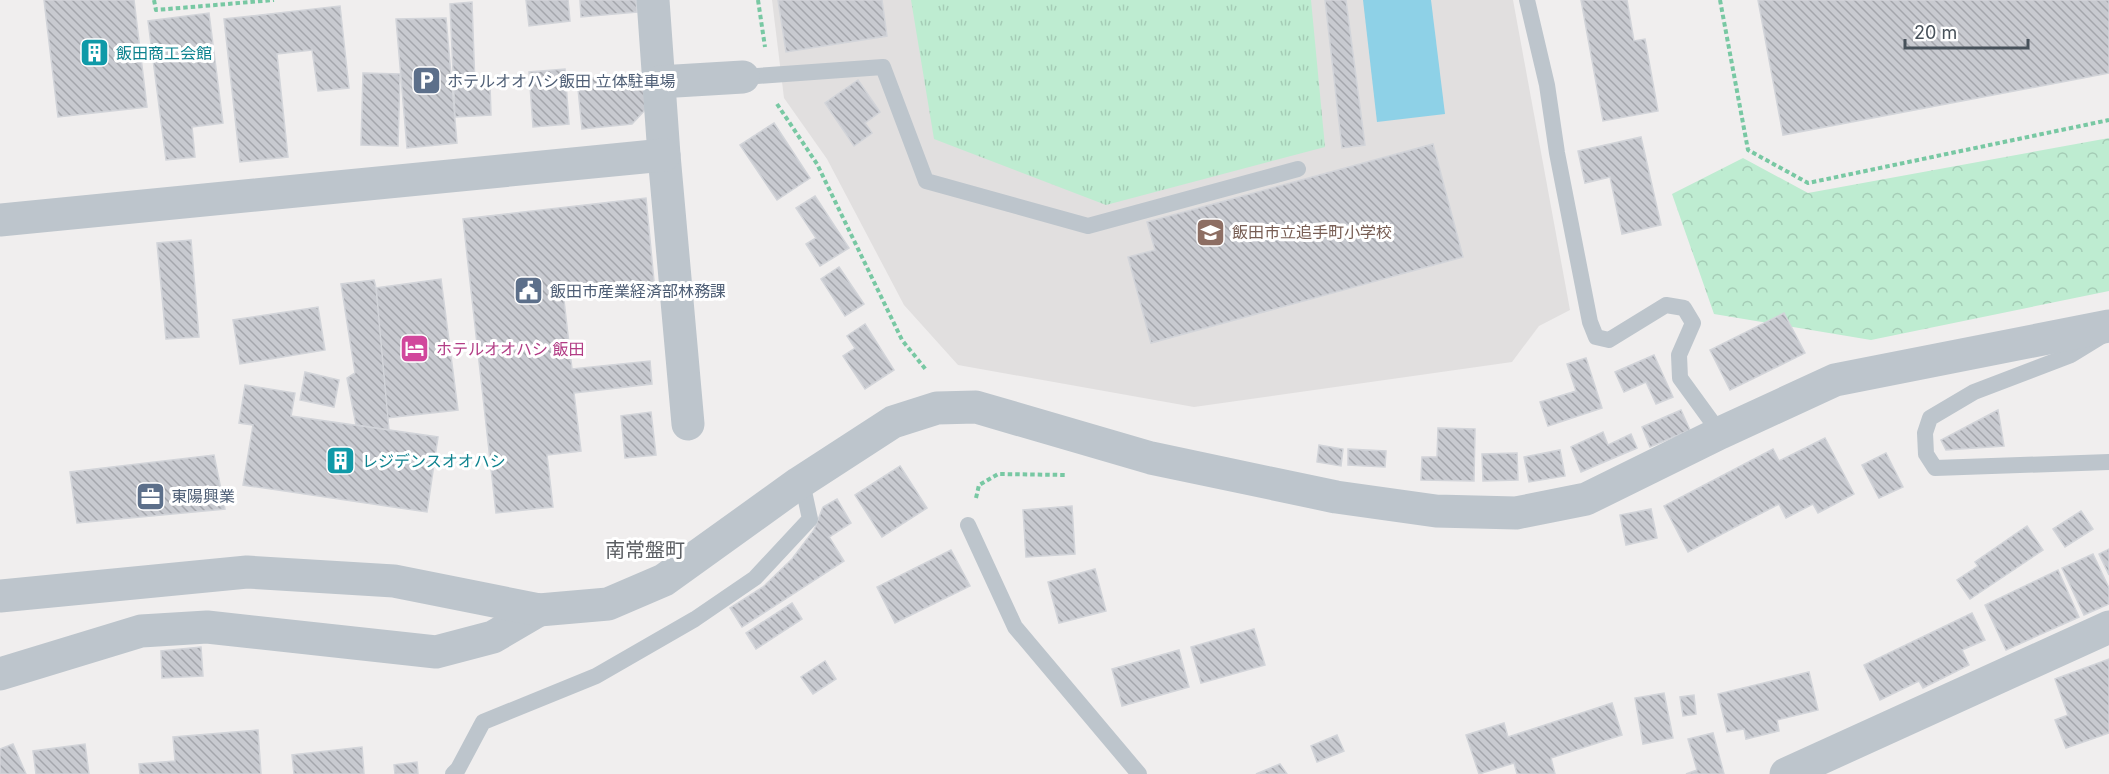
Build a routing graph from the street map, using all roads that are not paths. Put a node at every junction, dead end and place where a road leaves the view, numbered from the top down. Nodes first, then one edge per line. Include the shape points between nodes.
1 (653, 0) edge
2 (1527, 0) edge
3 (743, 77) joint
4 (659, 82) junction
5 (664, 155) junction
6 (1298, 170) dead end
7 (0, 220) edge
8 (2109, 326) edge
9 (2109, 332) edge
10 (688, 424) dead end
11 (1720, 433) junction
12 (2109, 462) edge
13 (799, 483) junction
14 (968, 525) road end
15 (0, 596) edge
16 (539, 610) junction
17 (2109, 627) edge
18 (0, 674) edge
19 (1804, 770) edge
20 (453, 774) edge
21 (1139, 774) edge

1 - 4 street
2 - 11 lane via 1596,337 1609,340 1666,305 1684,309 1694,323 1679,355 1680,378
3 - 4 street
3 - 6 lane via 883,66 926,181 1088,226
4 - 5 street
5 - 7 street
5 - 10 street
8 - 11 street via 1835,380
9 - 12 lane via 2071,355 1974,392 1930,418 1924,433 1926,454 1935,468
11 - 13 street via 1586,499 1516,513 1436,511 1336,497 1150,458 976,407 937,408 892,422
13 - 16 street via 664,580 608,604
13 - 20 lane via 810,519 755,578 695,619 596,676 483,722
14 - 21 lane via 1015,627
15 - 16 street via 247,572 394,581
16 - 18 street via 493,638 436,652 207,627 141,631
17 - 19 street

